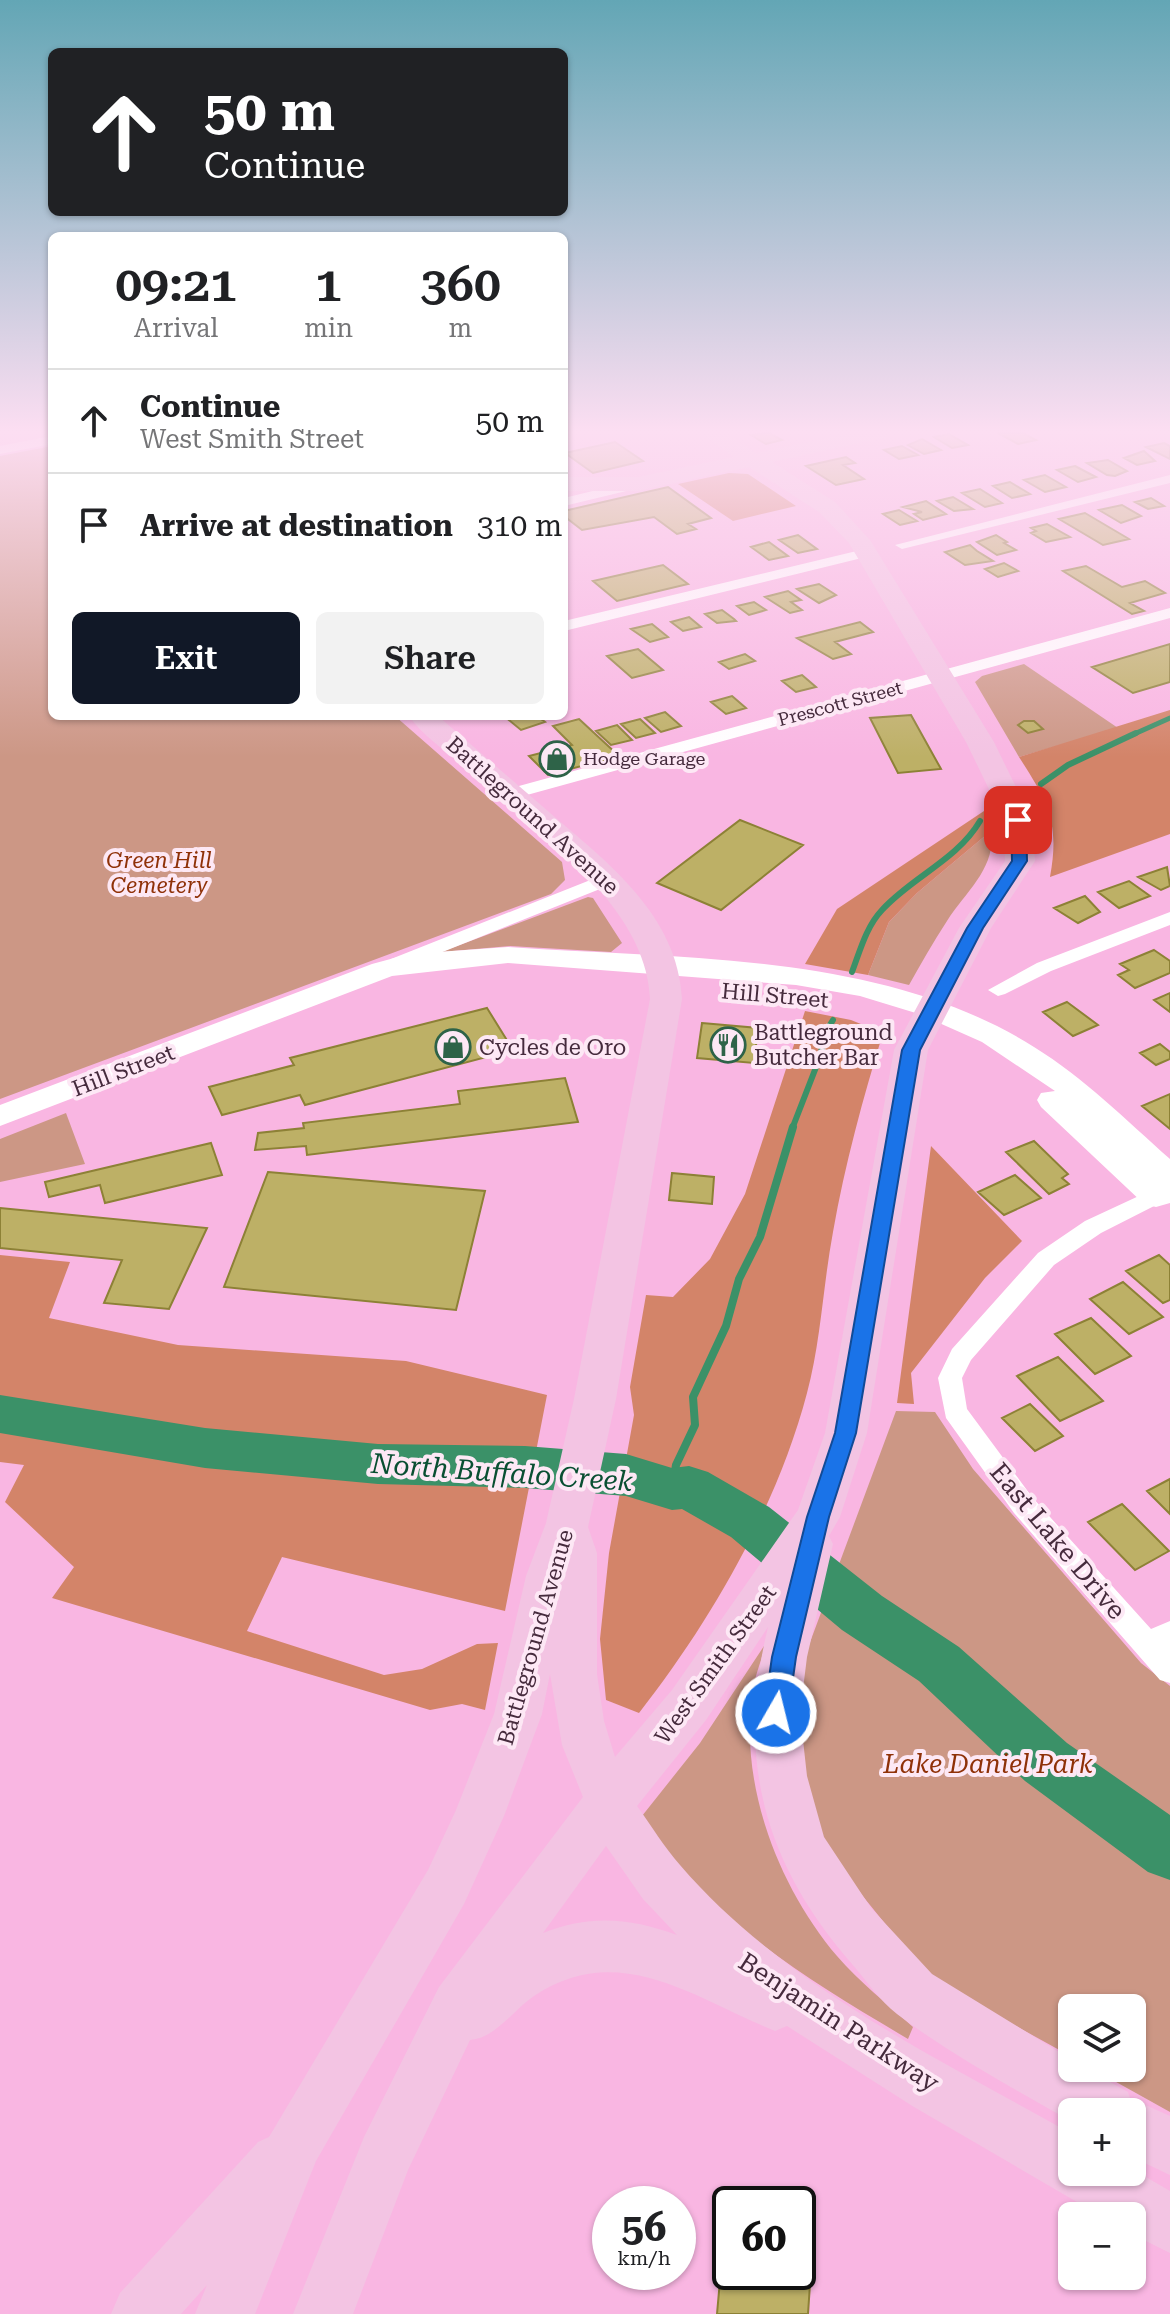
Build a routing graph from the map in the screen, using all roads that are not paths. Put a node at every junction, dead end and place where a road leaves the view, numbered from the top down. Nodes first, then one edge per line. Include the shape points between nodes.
1 (855, 541) edge
2 (918, 541) edge
3 (902, 545) dead end
4 (865, 553) junction
5 (1170, 613) edge
6 (568, 625) edge
7 (940, 677) junction
8 (427, 720) edge
9 (510, 794) junction
10 (608, 879) junction
11 (1170, 918) edge
12 (382, 970) junction
13 (665, 978) junction
14 (335, 989) junction
15 (998, 990) dead end
16 (927, 1018) junction
17 (0, 1116) edge
18 (1165, 1188) edge
19 (568, 1523) junction
20 (785, 1596) junction
21 (1158, 1639) edge
22 (1170, 1671) edge
23 (609, 1802) junction
24 (860, 2043) junction
25 (437, 2049) junction
26 (1084, 2098) edge
27 (1146, 2134) edge
28 (295, 2143) junction
29 (1170, 2147) edge
30 (1058, 2158) edge
31 (1106, 2186) edge
32 (1170, 2224) edge
33 (141, 2314) edge
34 (225, 2314) edge
35 (323, 2314) edge

1 - 4 main road
2 - 3 street
4 - 6 street
4 - 7 main road
5 - 7 street, Prescott Street
7 - 9 street, Prescott Street
7 - 16 main road via 980,742 1022,838 1020,861 975,928
8 - 9 main road, Battleground Avenue
9 - 10 main road, Battleground Avenue
10 - 12 street, Hill Street
10 - 13 main road, Battleground Avenue via 632,906
11 - 15 street
12 - 13 street, Hill Street via 508,955
12 - 14 street, Hill Street
13 - 14 street, Hill Street via 481,976 359,993
13 - 16 street, Hill Street via 823,997
13 - 19 main road, Battleground Avenue via 595,1399
14 - 17 street, Hill Street
16 - 18 street, Hill Street via 1040,1091
16 - 20 main road via 911,1050 846,1433
18 - 21 street, East Lake Drive via 1046,1259 961,1355 950,1378 952,1405 1023,1505
19 - 23 main road, Benjamin Parkway via 575,1553 571,1629 576,1703 586,1747
19 - 28 main road, Battleground Avenue via 548,1576 518,1714 479,1816 446,1887
20 - 23 main road, West Smith Street
20 - 26 main road via 776,1713 782,1776 801,1847 853,1926 913,1993
21 - 22 street, East Lake Drive
23 - 24 main road, Benjamin Parkway via 665,1887 710,1935 762,1978
23 - 25 main road via 458,2006
24 - 25 main road via 675,1959 627,1943 593,1943 566,1949 530,1967 493,1993
24 - 30 main road, Benjamin Parkway
25 - 35 main road via 384,2157
27 - 29 main road
28 - 33 main road
28 - 34 main road, Battleground Avenue
31 - 32 main road

